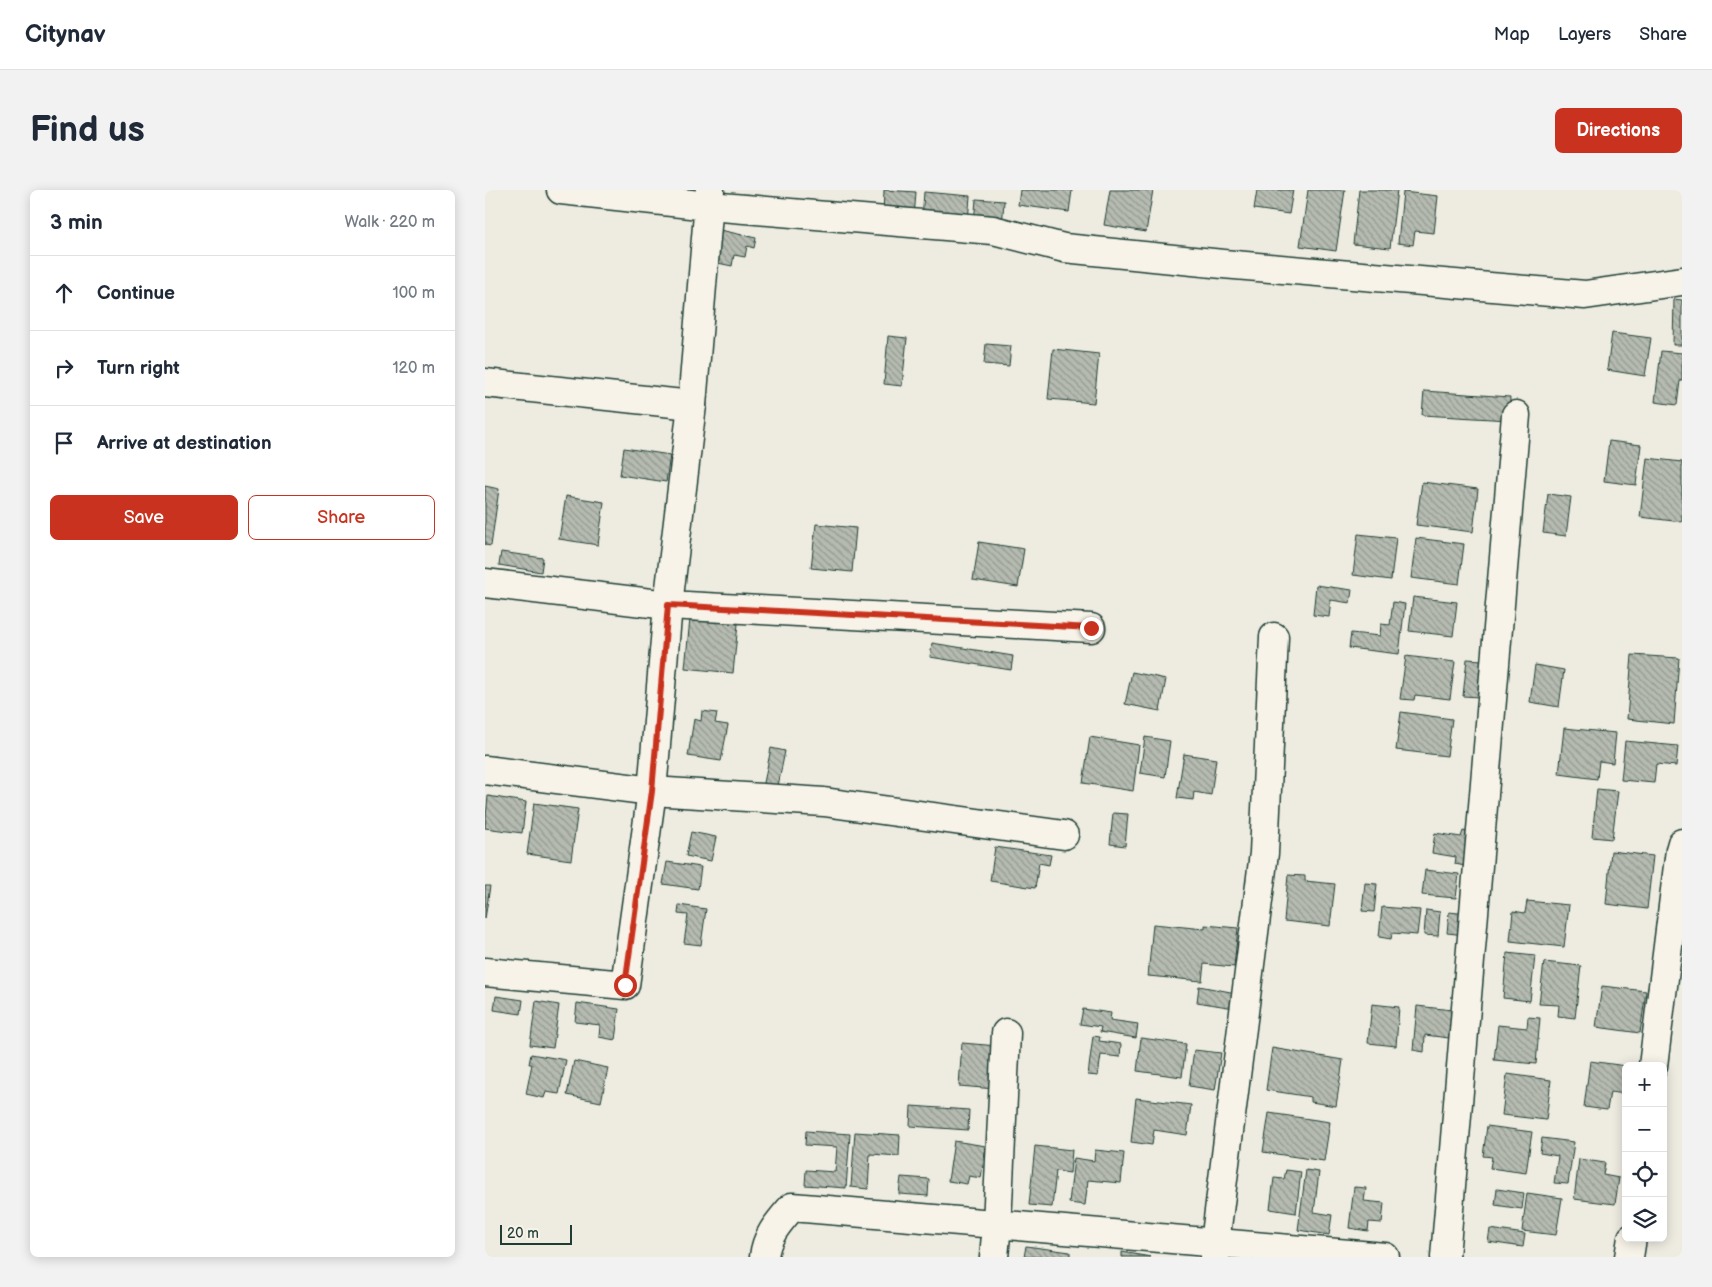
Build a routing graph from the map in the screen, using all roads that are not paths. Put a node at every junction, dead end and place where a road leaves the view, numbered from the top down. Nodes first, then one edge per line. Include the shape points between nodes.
1 (561, 190) edge
2 (709, 198) edge
3 (1682, 281) edge
4 (485, 383) edge
5 (692, 405) junction
6 (1516, 415) dead end
7 (485, 583) edge
8 (668, 605) junction
9 (1091, 628) dead end
10 (1274, 637) dead end
11 (485, 770) edge
12 (652, 791) junction
13 (1064, 835) dead end
14 (1682, 843) edge
15 (485, 972) edge
16 (1006, 1033) dead end
17 (1654, 1062) edge
18 (997, 1224) junction
19 (1631, 1242) edge
20 (1216, 1250) edge
21 (764, 1257) edge
22 (994, 1257) edge
23 (1385, 1257) edge
24 (1445, 1257) edge
25 (1629, 1257) edge

1 - 2 street
2 - 3 street via 993,230 1065,248 1585,295
2 - 5 street
4 - 5 street
5 - 8 street
6 - 24 street
7 - 8 street
8 - 9 street
8 - 12 street
10 - 20 street via 1264,853
11 - 12 street
12 - 13 street via 824,802
12 - 15 street via 625,985
14 - 17 street
16 - 18 street
18 - 20 street
18 - 21 street via 792,1207 772,1230
18 - 22 street
19 - 25 street
20 - 23 street

